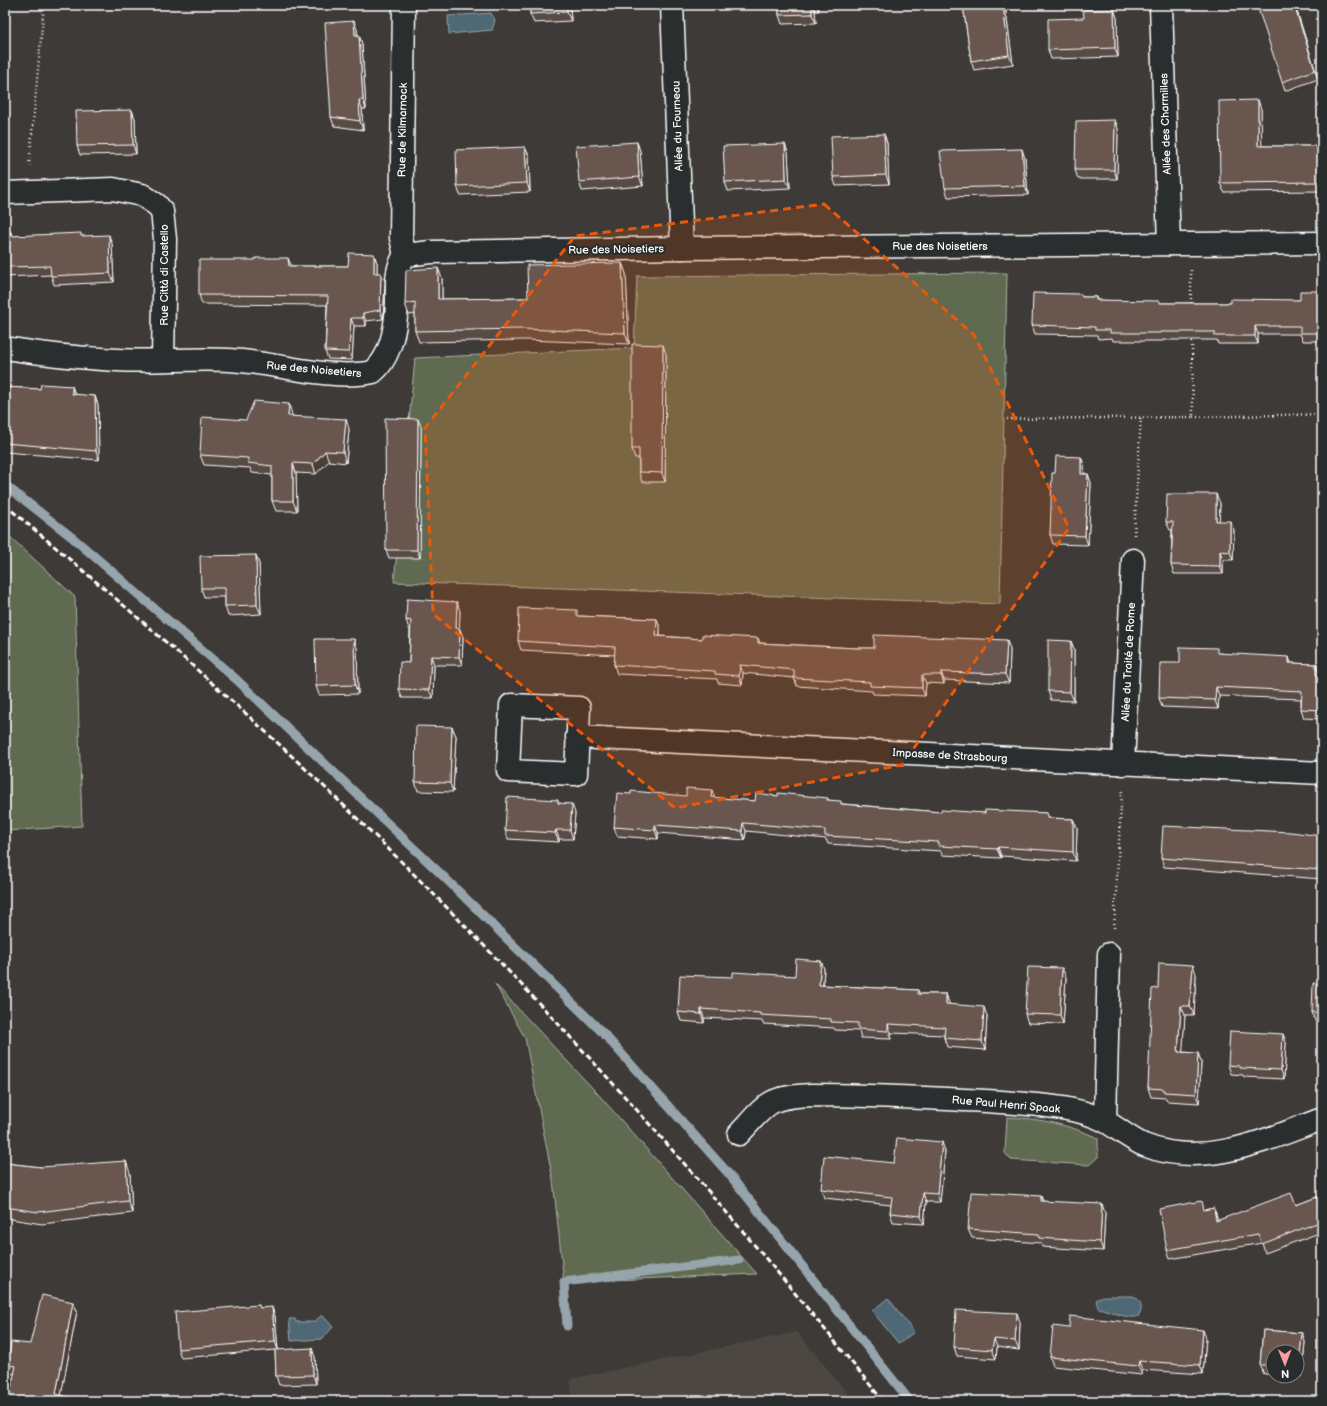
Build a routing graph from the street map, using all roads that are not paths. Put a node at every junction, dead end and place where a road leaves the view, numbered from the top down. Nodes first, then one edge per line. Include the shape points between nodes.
1 (404, 5) edge
2 (672, 5) edge
3 (1161, 5) edge
4 (15, 193) edge
5 (1322, 243) edge
6 (1180, 244) junction
7 (682, 248) junction
8 (405, 255) junction
9 (5, 348) edge
10 (163, 360) junction
11 (1133, 560) road end
12 (577, 737) dead end
13 (1123, 764) junction
14 (1322, 773) edge
15 (1109, 954) road end
16 (1322, 1119) edge
17 (1105, 1121) junction
18 (739, 1134) dead end

1 - 8 street, Rue de Kilmarnock via 401,238
2 - 7 street, Allée du Fourneau
3 - 6 street, Allée des Charmilles
4 - 10 street, Rue Città di Castello via 113,189 142,195 157,205 165,222
5 - 6 street, Rue des Noisetiers
6 - 7 street, Rue des Noisetiers
7 - 8 street, Rue des Noisetiers via 431,252
8 - 10 street, Rue des Noisetiers via 399,263 397,306 389,346 384,361 374,372 343,374 230,360
9 - 10 street, Rue des Noisetiers via 89,358
11 - 13 street, Allée du Traité de Rome
12 - 13 street, Impasse de Strasbourg
13 - 14 street, Impasse de Strasbourg
15 - 17 street
16 - 17 street, Rue Paul Henri Spaak via 1250,1145 1200,1154 1172,1152 1145,1145
17 - 18 street, Rue Paul Henri Spaak via 1073,1110 1011,1103 811,1095 785,1096 768,1103

